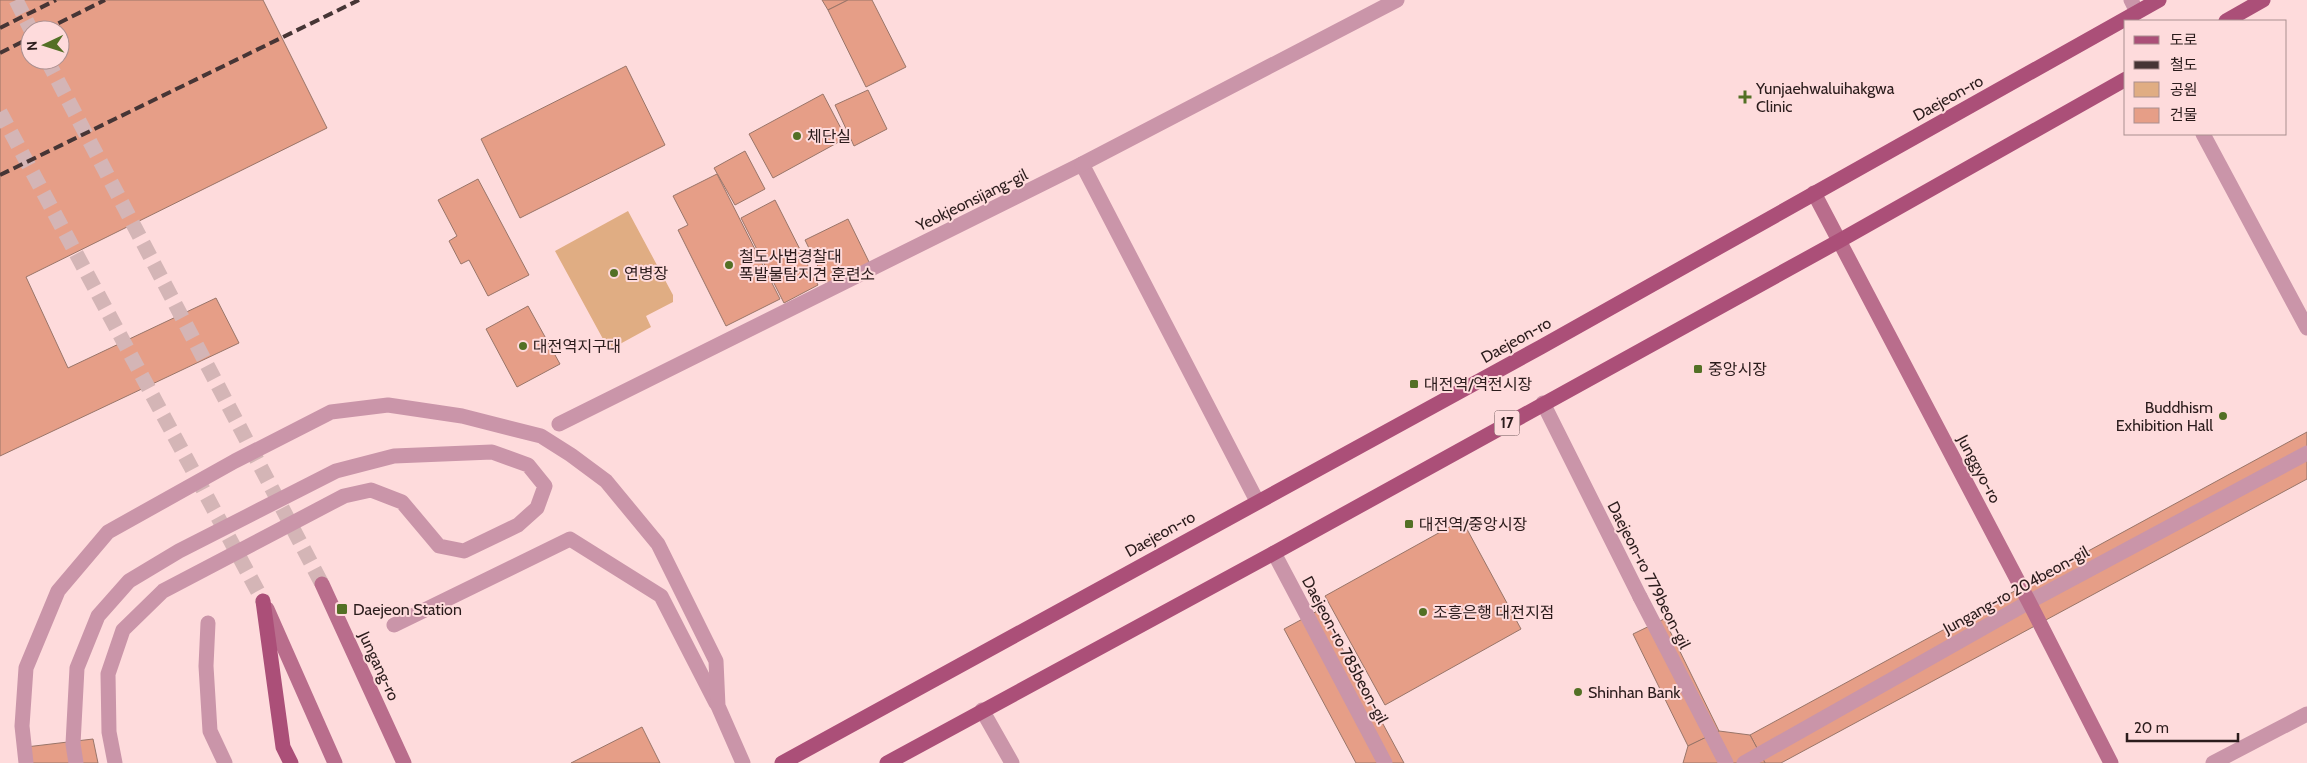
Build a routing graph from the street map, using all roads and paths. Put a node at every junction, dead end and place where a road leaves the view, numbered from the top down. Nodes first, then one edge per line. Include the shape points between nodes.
1 (1397, 0) edge
2 (2159, 0) edge
3 (2263, 0) edge
4 (2134, 6) edge
5 (2228, 20) edge
6 (2124, 80) edge
7 (2204, 135) edge
8 (1082, 164) junction
9 (1814, 193) junction
10 (1839, 241) junction
11 (2307, 328) edge
12 (1543, 402) junction
13 (559, 424) dead end
14 (2307, 452) edge
15 (1257, 501) junction
16 (1274, 553) junction
17 (322, 584) tunnel mouth
18 (2029, 602) junction
19 (208, 623) dead end
20 (394, 625) dead end
21 (718, 706) junction
22 (982, 710) junction
23 (2307, 714) edge
24 (26, 763) edge
25 (76, 763) edge
26 (115, 763) edge
27 (225, 763) edge
28 (291, 763) edge
29 (335, 763) edge
30 (404, 763) edge
31 (743, 763) edge
32 (782, 763) edge
33 (887, 763) edge
34 (1012, 763) edge
35 (1385, 763) edge
36 (1726, 763) edge
37 (1744, 763) edge
38 (2110, 763) edge
39 (2213, 763) edge

1 - 8 street, Yeokjeonsijang-gil
2 - 4 main road, Daejeon-ro
3 - 5 main road
4 - 9 main road, Daejeon-ro
6 - 10 main road, 17
7 - 11 street
8 - 13 street, Yeokjeonsijang-gil
8 - 15 street
9 - 10 main road, Junggyo-ro
9 - 15 main road, Daejeon-ro via 1541,347
10 - 12 main road, 17
10 - 18 main road, Junggyo-ro
12 - 16 main road, 17
12 - 36 street, Daejeon-ro 779beon-gil
14 - 18 street, Jungang-ro 204beon-gil
15 - 32 main road, Daejeon-ro
16 - 22 main road, 17
16 - 35 street, Daejeon-ro 785beon-gil
17 - 30 main road, Jungang-ro
18 - 37 street, Jungang-ro 204beon-gil
18 - 38 main road, Junggyo-ro
19 - 27 street via 206,666 210,731
20 - 21 street via 570,539 661,596
21 - 24 street via 716,660 658,544 606,481 571,454 540,436 462,416 388,405 332,412 235,461 108,532 58,591 26,668 22,726
21 - 31 street
22 - 33 main road, 17
22 - 34 street
23 - 39 street
25 - 26 street via 77,668 98,616 129,581 179,551 336,471 394,456 492,452 528,465 545,486 537,508 518,525 464,551 439,546 402,502 371,490 344,496 163,591 123,630 108,674 109,732
28 - 29 main road via 284,747 263,601

